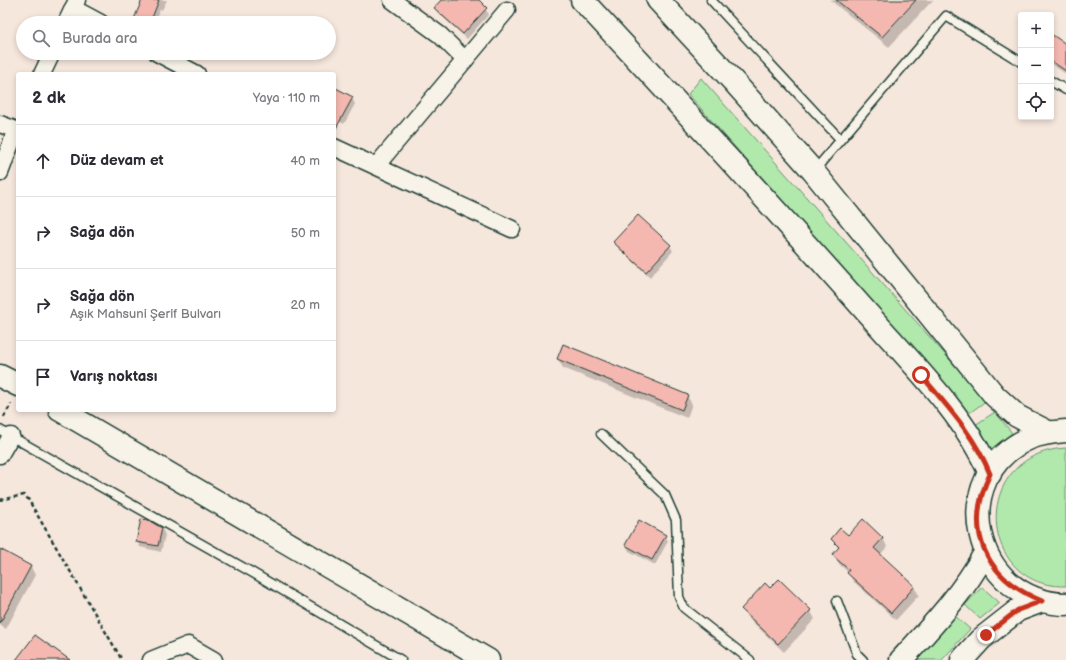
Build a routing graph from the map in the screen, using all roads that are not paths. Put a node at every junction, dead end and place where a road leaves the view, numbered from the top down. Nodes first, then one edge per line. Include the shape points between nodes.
1 (392, 0) edge
2 (582, 0) edge
3 (658, 0) edge
4 (711, 0) edge
5 (75, 4) edge
6 (507, 10) dead end
7 (69, 16) edge
8 (91, 16) edge
9 (49, 60) edge
10 (170, 60) edge
11 (465, 60) junction
12 (1018, 60) edge
13 (43, 72) edge
14 (193, 72) edge
15 (1054, 83) edge
16 (1066, 90) edge
17 (0, 124) edge
18 (16, 128) edge
19 (16, 131) edge
20 (840, 139) junction
21 (336, 148) edge
22 (376, 166) junction
23 (814, 171) junction
24 (0, 173) edge
25 (512, 229) dead end
26 (0, 376) edge
27 (14, 394) edge
28 (63, 412) edge
29 (1057, 431) edge
30 (5, 433) edge
31 (601, 434) dead end
32 (0, 455) edge
33 (990, 474) junction
34 (985, 552) junction
35 (837, 601) dead end
36 (1042, 601) junction
37 (1066, 604) edge
38 (151, 660) edge
39 (214, 660) edge
40 (401, 660) edge
41 (488, 660) edge
42 (750, 660) edge
43 (863, 660) edge
44 (901, 660) edge
45 (962, 660) edge

1 - 11 street via 440,35
2 - 33 main road via 748,178 921,375 957,417 974,442
3 - 23 main road
4 - 20 lane
5 - 7 street
5 - 8 street
6 - 11 street
9 - 13 street
10 - 14 street
11 - 22 street
12 - 20 lane via 946,16
15 - 16 lane
17 - 18 street
19 - 24 street
20 - 23 lane
21 - 22 street
22 - 25 street
23 - 29 main road via 995,396 1017,416
26 - 27 main road
28 - 41 main road
29 - 33 main road via 1030,438 1014,447
30 - 32 street
30 - 40 lane
31 - 42 lane via 665,495 676,520 679,597 684,608
33 - 34 main road via 979,504 979,526
34 - 36 main road via 995,569 1008,583 1024,594
34 - 44 main road via 955,600
35 - 43 lane via 857,654
36 - 37 main road
36 - 45 main road via 1018,610 981,639
38 - 39 street via 188,645

